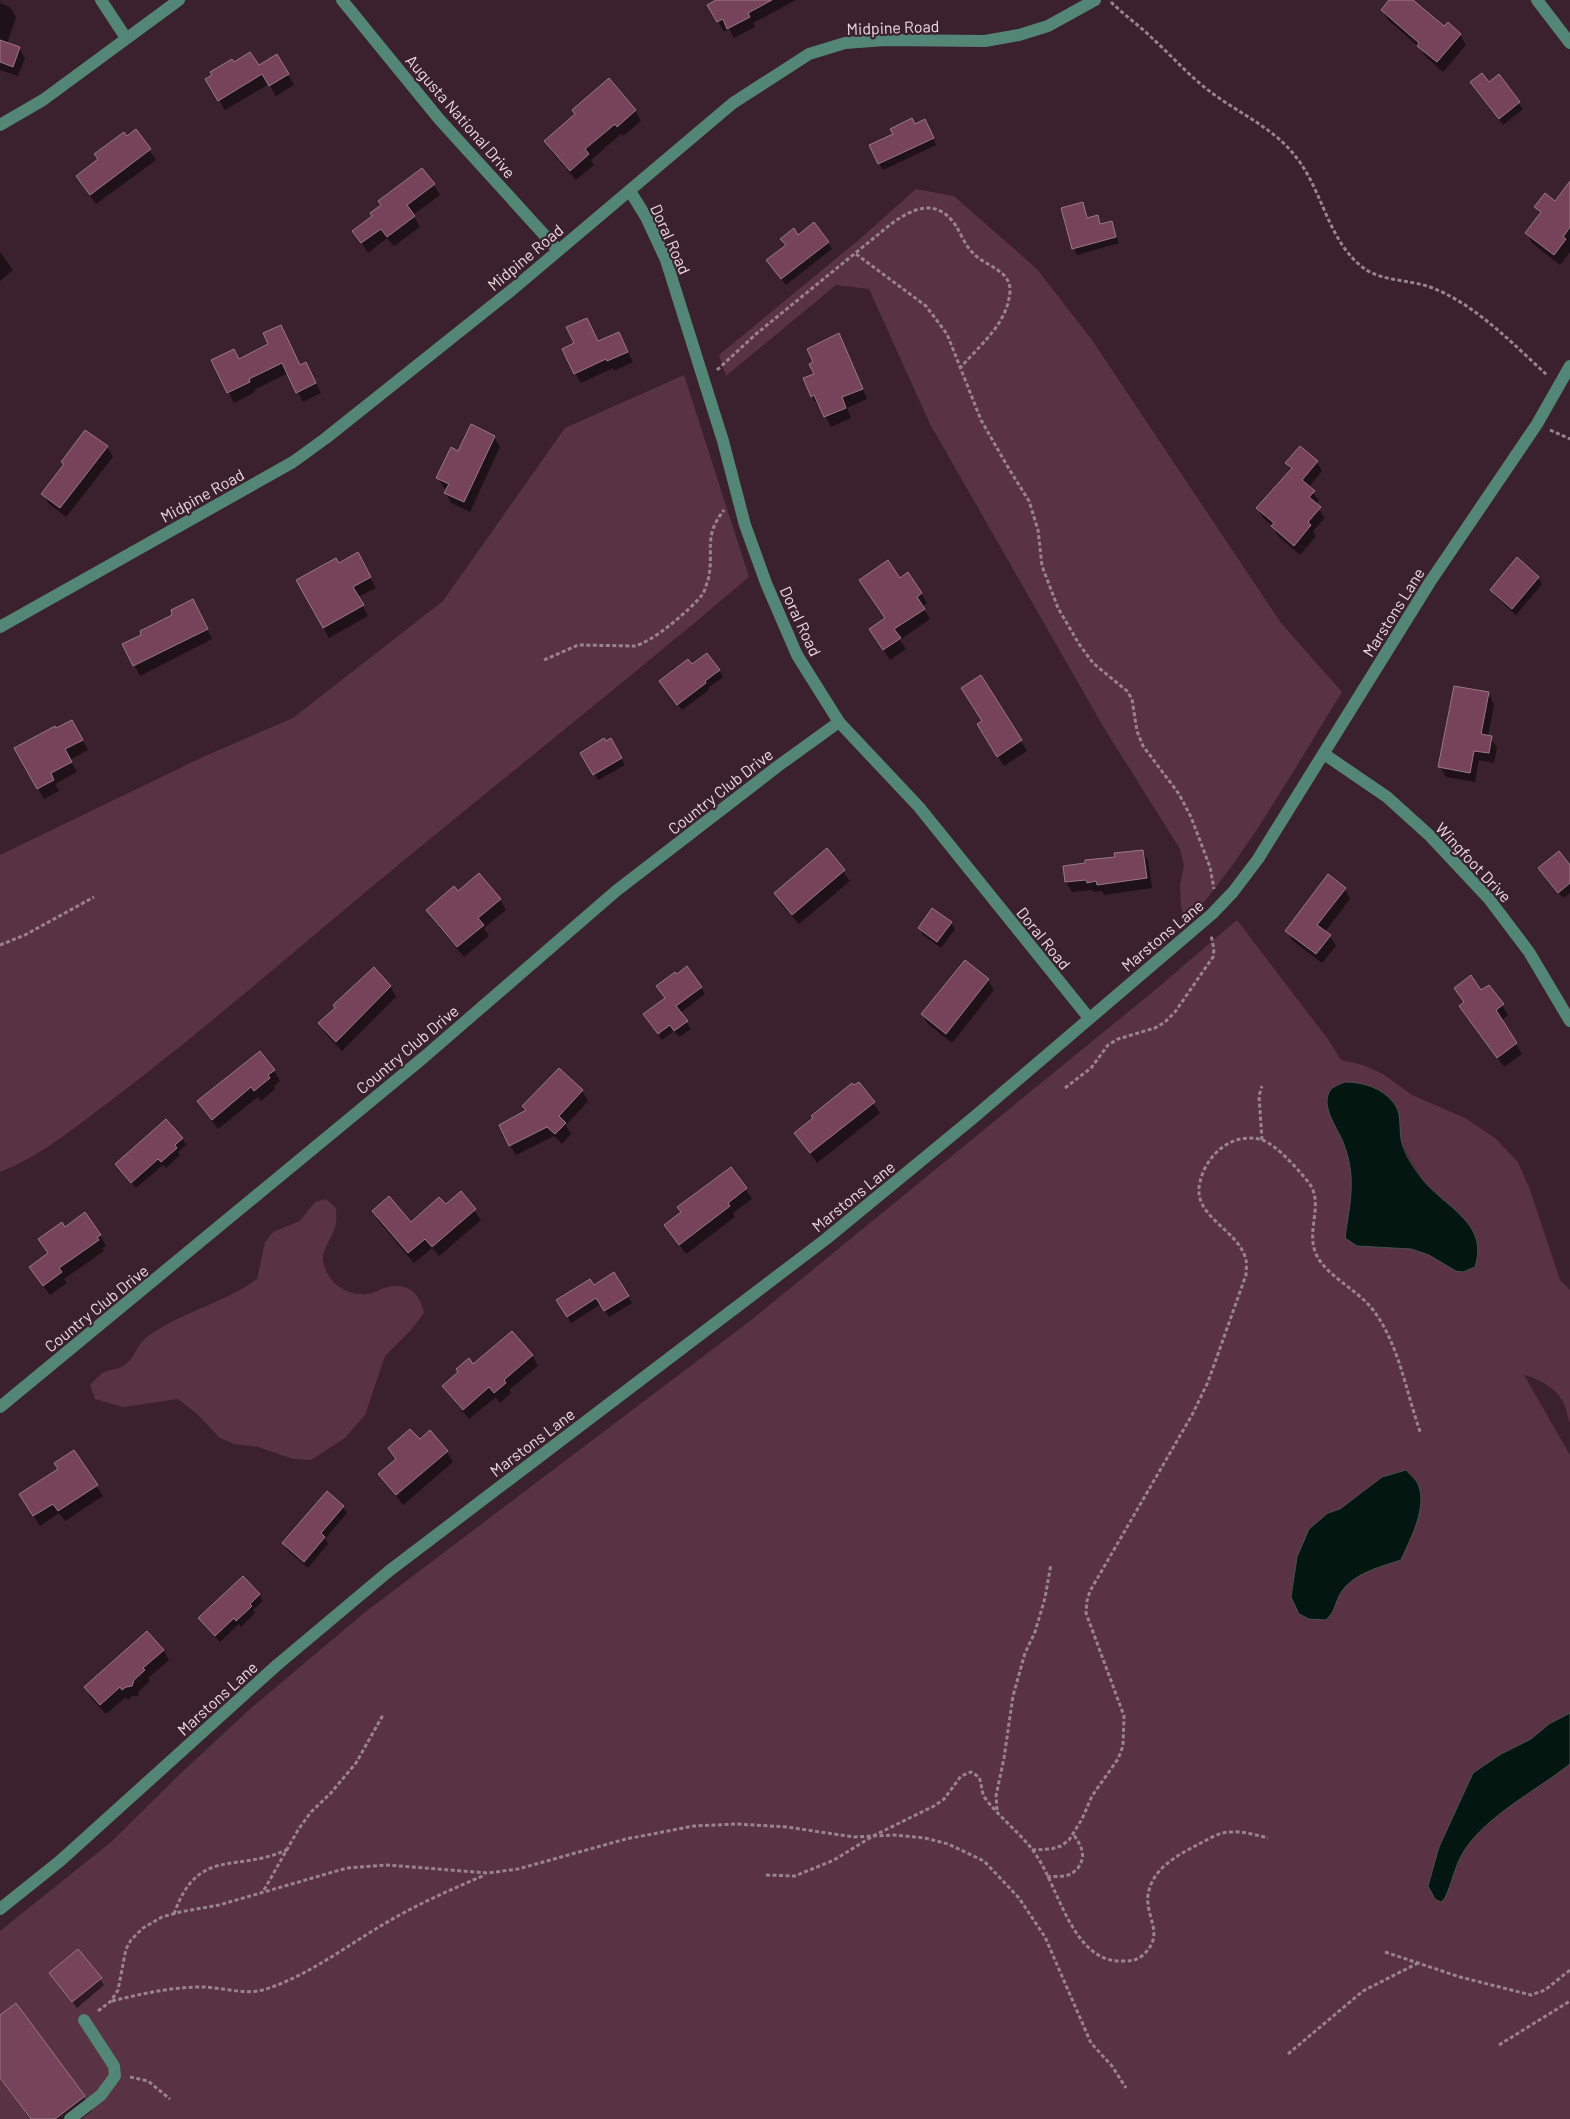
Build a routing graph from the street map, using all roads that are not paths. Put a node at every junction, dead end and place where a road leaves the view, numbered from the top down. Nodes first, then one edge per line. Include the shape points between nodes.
1 (101, 0) edge
2 (179, 0) edge
3 (342, 0) edge
4 (1096, 0) edge
5 (1537, 0) edge
6 (126, 38) junction
7 (1570, 43) edge
8 (0, 125) edge
9 (630, 191) junction
10 (558, 250) junction
11 (1570, 366) edge
12 (0, 627) edge
13 (839, 722) junction
14 (1324, 754) junction
15 (1089, 1018) junction
16 (1570, 1021) edge
17 (0, 1407) edge
18 (0, 1909) edge
19 (84, 2020) road end
20 (70, 2119) edge

1 - 6 street
2 - 6 street
3 - 10 street, Augusta National Drive via 439,119
4 - 9 street, Midpine Road via 1048,26 985,42 885,40 845,43 809,54 733,103 667,156
5 - 7 street
6 - 8 street via 43,100
9 - 10 street, Midpine Road
9 - 13 street, Doral Road via 666,260 745,525 766,583 797,656
10 - 12 street, Midpine Road via 445,344 293,462
11 - 14 street, Marstons Lane via 1537,424 1430,582
13 - 15 street, Doral Road via 919,807
13 - 17 street, Country Club Drive via 616,891 423,1058
14 - 15 street, Marstons Lane via 1258,859 1233,892 1212,914
14 - 16 street, Wingfoot Drive via 1387,797 1429,835 1489,899 1529,952
15 - 18 street, Marstons Lane via 826,1239 389,1571 278,1665 60,1862
19 - 20 street via 114,2066 115,2076 101,2095

